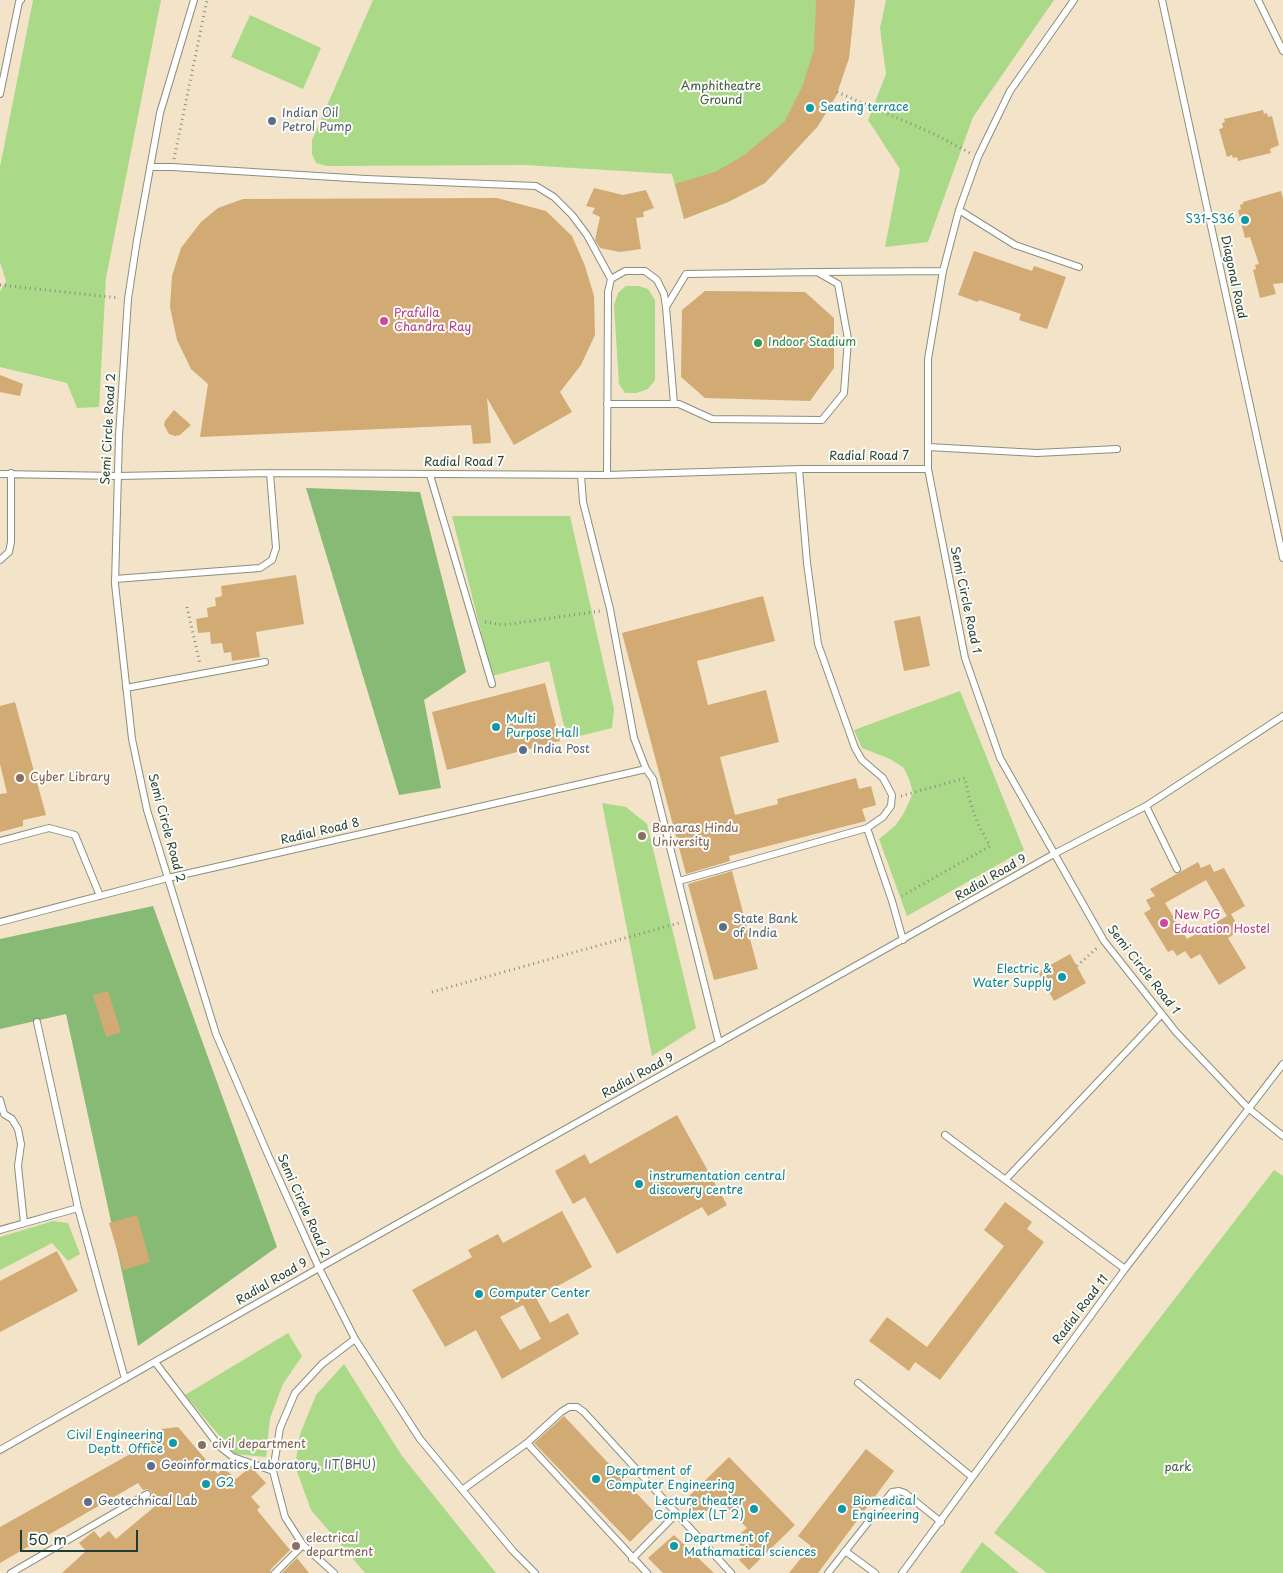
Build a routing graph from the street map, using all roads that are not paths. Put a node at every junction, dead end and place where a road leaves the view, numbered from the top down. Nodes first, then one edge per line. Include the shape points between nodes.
1 (21, 0) edge
2 (194, 0) edge
3 (1074, 0) edge
4 (1162, 0) edge
5 (1258, 0) edge
6 (1283, 51) edge
7 (0, 94) edge
8 (150, 167) junction
9 (959, 210) junction
10 (1079, 267) dead end
11 (943, 271) junction
12 (817, 272) junction
13 (611, 279) junction
14 (666, 307) junction
15 (607, 404) junction
16 (674, 404) junction
17 (928, 447) junction
18 (1117, 449) dead end
19 (928, 468) junction
20 (799, 469) junction
21 (11, 473) junction
22 (270, 473) junction
23 (0, 474) edge
24 (430, 475) junction
25 (581, 475) junction
26 (607, 475) junction
27 (118, 476) junction
28 (1283, 558) edge
29 (0, 560) edge
30 (115, 579) junction
31 (265, 662) dead end
32 (492, 684) dead end
33 (126, 688) junction
34 (1283, 716) edge
35 (646, 769) junction
36 (1146, 806) junction
37 (868, 828) junction
38 (0, 841) edge
39 (1054, 854) junction
40 (1177, 869) dead end
41 (168, 878) junction
42 (679, 881) junction
43 (100, 896) junction
44 (0, 922) edge
45 (903, 940) junction
46 (1162, 1014) junction
47 (37, 1022) dead end
48 (719, 1043) junction
49 (1283, 1064) edge
50 (0, 1100) edge
51 (1248, 1108) junction
52 (945, 1135) dead end
53 (1283, 1136) edge
54 (1006, 1179) junction
55 (78, 1208) junction
56 (24, 1223) junction
57 (0, 1230) edge
58 (319, 1268) junction
59 (1125, 1269) junction
60 (355, 1338) junction
61 (155, 1362) junction
62 (125, 1379) junction
63 (858, 1383) dead end
64 (527, 1443) junction
65 (0, 1450) edge
66 (273, 1471) junction
67 (972, 1477) junction
68 (462, 1490) junction
69 (147, 1494) dead end
70 (676, 1514) junction
71 (941, 1522) junction
72 (303, 1545) junction
73 (845, 1551) junction
74 (632, 1559) junction
75 (11, 1573) edge
76 (275, 1573) edge
77 (334, 1573) edge
78 (535, 1573) edge
79 (647, 1573) edge
80 (730, 1573) edge
81 (828, 1573) edge
82 (874, 1573) edge
83 (902, 1573) edge

1 - 7 lane
2 - 8 lane, Semi Circle Road 2 via 160,113
3 - 9 lane, Semi Circle Road 1 via 1010,91 978,157
4 - 28 lane, Diagonal Road
5 - 6 lane
8 - 13 lane via 536,186 554,197 572,215
8 - 27 lane, Semi Circle Road 2 via 128,299
9 - 10 lane via 1015,245
9 - 11 lane, Semi Circle Road 1
11 - 12 lane
11 - 17 lane, Semi Circle Road 1 via 928,359
12 - 14 lane via 686,274
12 - 16 lane via 838,284 848,339 844,393 822,420 712,419
13 - 14 lane via 625,271 645,271 657,280
13 - 15 lane via 608,292
14 - 16 lane
15 - 16 lane
15 - 26 lane
17 - 18 lane via 1037,453
17 - 19 lane, Semi Circle Road 1
19 - 20 lane, Radial Road 7
19 - 39 lane, Semi Circle Road 1 via 965,658 1000,758
20 - 26 lane, Radial Road 7
20 - 37 lane via 818,644 855,748 862,760 883,778 892,795 891,806
21 - 23 lane, Radial Road 7
21 - 27 lane, Radial Road 7
21 - 29 lane via 11,542 8,552
22 - 24 lane, Radial Road 7
22 - 27 lane, Radial Road 7
22 - 30 lane via 276,548 272,560 260,568
24 - 25 lane, Radial Road 7
24 - 32 lane
25 - 26 lane, Radial Road 7
25 - 35 lane via 583,502 610,609 634,738
27 - 30 lane, Semi Circle Road 2
30 - 33 lane, Semi Circle Road 2
31 - 33 lane
33 - 41 lane, Semi Circle Road 2 via 132,739 147,810
34 - 36 lane, Radial Road 9
35 - 41 lane, Radial Road 8
35 - 42 lane via 653,779
36 - 39 lane, Radial Road 9
36 - 40 lane
37 - 42 lane
37 - 45 lane
38 - 43 lane via 49,828 75,834
39 - 45 lane, Radial Road 9
39 - 46 lane, Semi Circle Road 1 via 1104,941
41 - 43 lane, Radial Road 8
41 - 58 lane, Semi Circle Road 2 via 216,1034
42 - 48 lane
43 - 44 lane, Radial Road 8
45 - 48 lane, Radial Road 9
46 - 51 lane, Semi Circle Road 1
46 - 54 lane
47 - 55 lane
48 - 58 lane, Radial Road 9
49 - 51 lane, Radial Road 11
50 - 56 lane via 4,1114 12,1118 18,1129 21,1144 18,1166
51 - 53 lane, Semi Circle Road 1
51 - 59 lane, Radial Road 11
52 - 54 lane
54 - 59 lane
55 - 56 lane
55 - 62 lane
56 - 57 lane
58 - 60 lane, Semi Circle Road 2
58 - 61 lane, Radial Road 9
59 - 67 lane, Radial Road 11
60 - 66 lane via 322,1364 296,1393 280,1428
60 - 68 lane, Semi Circle Road 2 via 420,1439
61 - 62 lane, Radial Road 9
61 - 66 lane via 219,1446 233,1456
62 - 65 lane, Radial Road 9
63 - 67 lane
64 - 68 lane
64 - 70 lane via 561,1412 577,1407
64 - 74 lane
66 - 72 lane via 285,1517
67 - 71 lane, Radial Road 11
68 - 78 lane, Semi Circle Road 2 via 512,1551
69 - 75 lane
70 - 74 lane
70 - 80 lane
71 - 73 lane via 905,1494 892,1492
71 - 83 lane, Radial Road 11
72 - 76 lane
72 - 77 lane
73 - 81 lane
73 - 82 lane
74 - 79 lane

